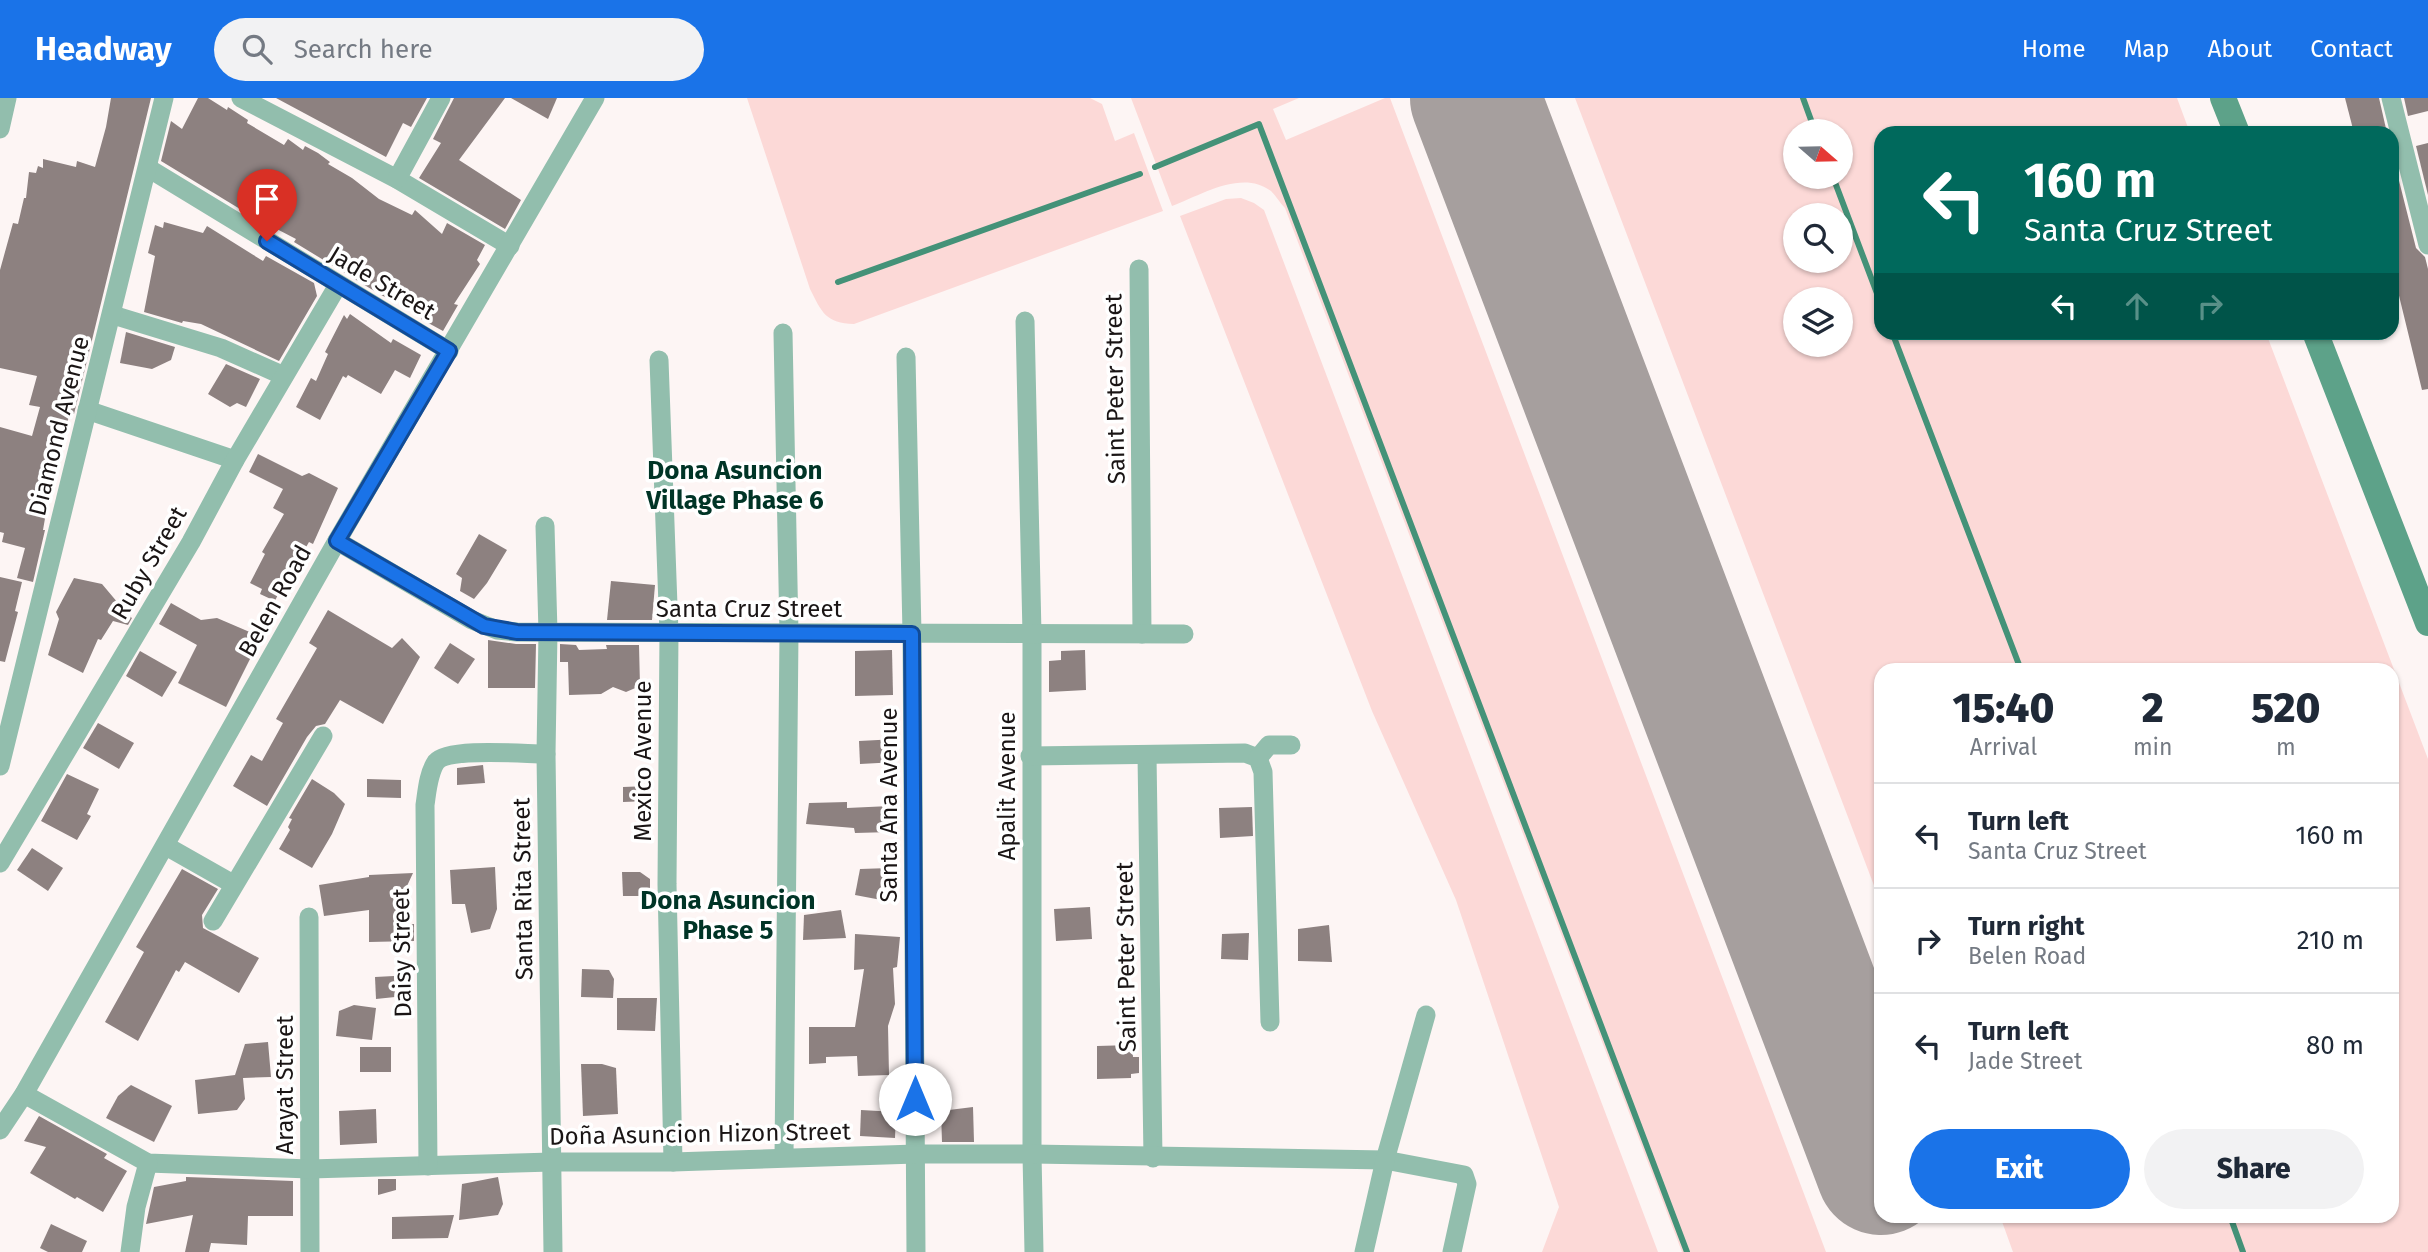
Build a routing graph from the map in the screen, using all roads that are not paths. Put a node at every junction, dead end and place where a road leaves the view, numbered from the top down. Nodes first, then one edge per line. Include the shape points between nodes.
1 (7, 98) edge
2 (164, 98) edge
3 (241, 98) edge
4 (441, 98) edge
5 (595, 98) edge
6 (2223, 98) edge
7 (2391, 98) edge
8 (2234, 126) edge
9 (2398, 126) edge
10 (0, 129) edge
11 (2399, 130) edge
12 (148, 168) junction
13 (397, 179) junction
14 (2428, 245) edge
15 (510, 246) junction
16 (1139, 269) dead end
17 (338, 285) junction
18 (113, 314) junction
19 (1025, 321) dead end
20 (783, 333) dead end
21 (2318, 340) edge
22 (449, 351) junction
23 (906, 357) dead end
24 (659, 360) dead end
25 (284, 376) junction
26 (87, 410) junction
27 (235, 460) junction
28 (545, 526) dead end
29 (337, 541) junction
30 (2428, 623) edge
31 (548, 632) junction
32 (669, 633) junction
33 (789, 633) junction
34 (912, 634) junction
35 (1032, 634) junction
36 (1143, 634) junction
37 (1184, 635) dead end
38 (323, 736) dead end
39 (1291, 745) dead end
40 (545, 754) junction
41 (1147, 755) junction
42 (1030, 756) junction
43 (1258, 758) junction
44 (0, 766) edge
45 (166, 846) junction
46 (0, 863) edge
47 (233, 884) junction
48 (309, 918) dead end
49 (213, 920) dead end
50 (1426, 1015) dead end
51 (1270, 1022) dead end
52 (24, 1094) junction
53 (0, 1129) edge
54 (916, 1154) junction
55 (1032, 1154) junction
56 (784, 1157) junction
57 (1153, 1158) junction
58 (1385, 1160) junction
59 (552, 1162) junction
60 (673, 1162) junction
61 (148, 1163) junction
62 (428, 1166) junction
63 (310, 1169) junction
64 (130, 1252) edge
65 (310, 1252) edge
66 (553, 1252) edge
67 (916, 1252) edge
68 (1034, 1252) edge
69 (1364, 1252) edge
70 (1452, 1252) edge

1 - 10 street
2 - 12 street, Diamond Avenue
3 - 13 street
4 - 13 street
5 - 15 street, Belen Road
6 - 8 main road
7 - 9 street
11 - 14 street
12 - 17 street, Jade Street
12 - 18 street, Diamond Avenue
13 - 15 street
15 - 22 street, Belen Road
16 - 36 street, Saint Peter Street
17 - 22 street, Jade Street
17 - 25 street, Ruby Street
18 - 25 street via 222,348
18 - 26 street, Diamond Avenue
19 - 35 street, Apalit Avenue
20 - 33 street
21 - 30 main road
22 - 29 street, Belen Road
23 - 34 street, Santa Ana Avenue
24 - 32 street, Mexico Avenue
25 - 27 street, Ruby Street
26 - 27 street
26 - 44 street, Diamond Avenue
27 - 46 street, Ruby Street
28 - 31 street, Santa Rita Street
29 - 31 street, Santa Cruz Street via 484,626
29 - 45 street, Belen Road
31 - 32 street, Santa Cruz Street
31 - 40 street, Santa Rita Street
32 - 33 street, Santa Cruz Street
32 - 60 street, Mexico Avenue via 667,884
33 - 34 street, Santa Cruz Street
33 - 56 street
34 - 35 street, Santa Cruz Street
34 - 54 street, Santa Ana Avenue
35 - 36 street, Santa Cruz Street
35 - 42 street, Apalit Avenue
36 - 37 street, Santa Cruz Street
38 - 47 street
39 - 43 street via 1269,745
40 - 59 street, Santa Rita Street
40 - 62 street, Daisy Street via 454,753 437,761 431,774 425,806
41 - 42 street
41 - 43 street via 1245,753
41 - 57 street, Saint Peter Street
42 - 55 street, Apalit Avenue
43 - 51 street via 1263,772
45 - 47 street
45 - 52 street, Belen Road
47 - 49 street
48 - 63 street, Arayat Street
50 - 58 street
52 - 53 street, Belen Road
52 - 61 street
54 - 55 street, Doña Asuncion Hizon Street
54 - 56 street, Doña Asuncion Hizon Street
54 - 67 street, Santa Ana Avenue
55 - 57 street, Doña Asuncion Hizon Street
55 - 68 street, Apalit Avenue
56 - 60 street, Doña Asuncion Hizon Street
57 - 58 street, Doña Asuncion Hizon Street
58 - 69 street
58 - 70 street, Doña Asuncion Hizon Street via 1464,1175 1467,1184
59 - 60 street, Doña Asuncion Hizon Street
59 - 62 street, Doña Asuncion Hizon Street
59 - 66 street, Santa Rita Street
61 - 63 street, Doña Asuncion Hizon Street
61 - 64 street
62 - 63 street, Doña Asuncion Hizon Street
63 - 65 street, Arayat Street

